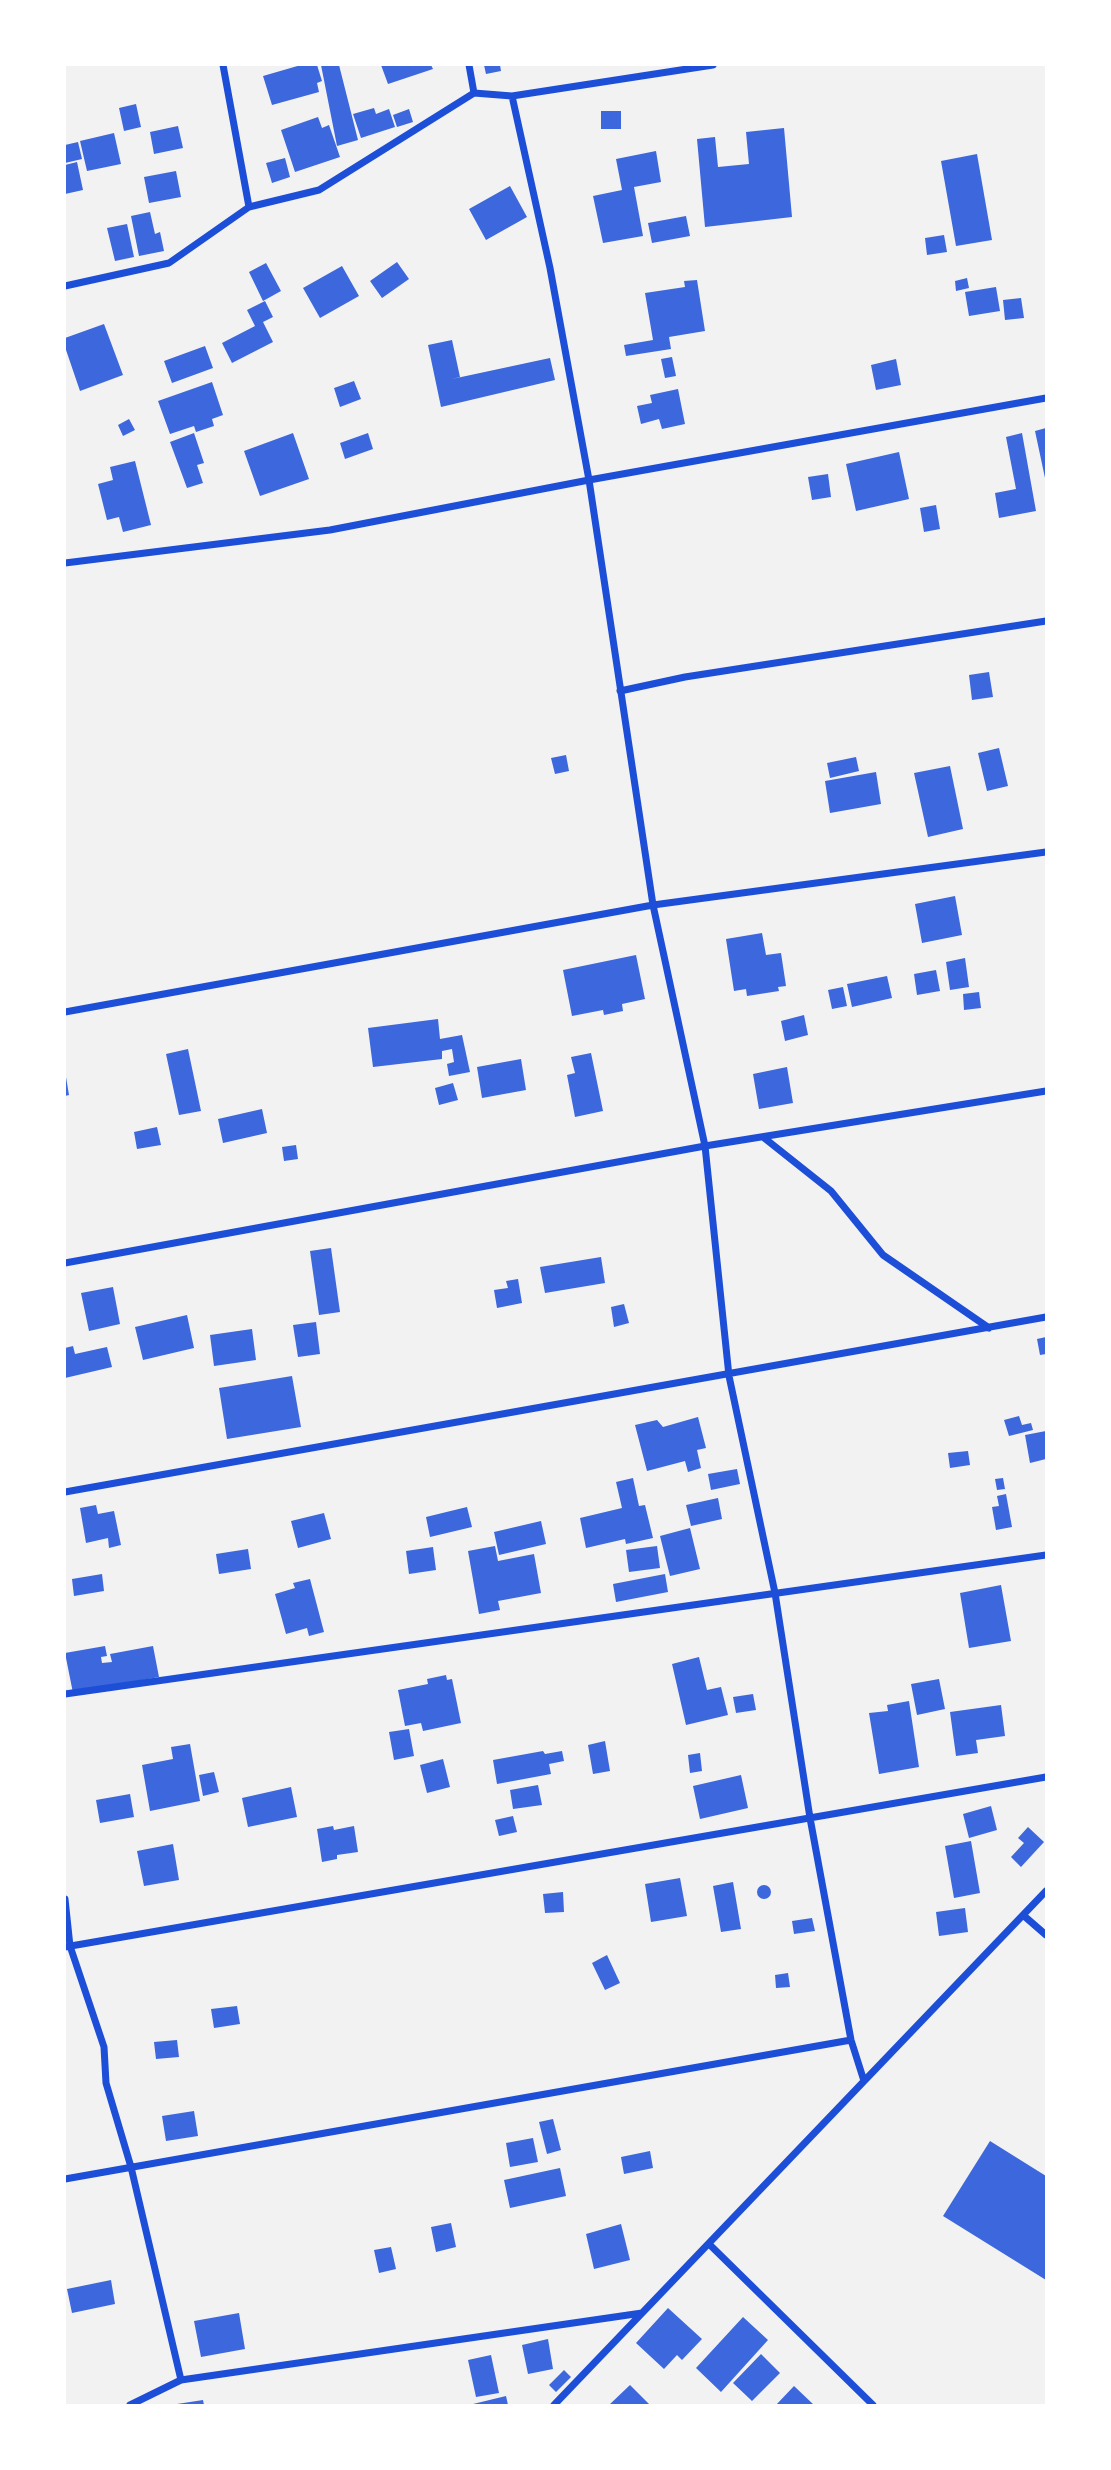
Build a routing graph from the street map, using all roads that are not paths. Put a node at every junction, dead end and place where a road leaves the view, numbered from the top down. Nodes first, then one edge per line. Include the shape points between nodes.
1 (223, 65) edge
2 (469, 65) edge
3 (713, 65) edge
4 (474, 93) junction
5 (512, 96) junction
6 (249, 207) junction
7 (65, 286) edge
8 (1046, 398) edge
9 (589, 480) junction
10 (65, 563) edge
11 (1046, 621) edge
12 (620, 691) junction
13 (1046, 852) edge
14 (653, 905) junction
15 (65, 1012) edge
16 (1046, 1091) edge
17 (763, 1136) junction
18 (705, 1146) junction
19 (65, 1263) edge
20 (1046, 1317) edge
21 (989, 1328) junction
22 (729, 1376) junction
23 (65, 1492) edge
24 (1046, 1555) edge
25 (775, 1593) junction
26 (65, 1694) edge
27 (1046, 1777) edge
28 (810, 1818) junction
29 (1046, 1891) edge
30 (65, 1899) edge
31 (1023, 1915) junction
32 (1046, 1935) edge
33 (67, 1946) edge
34 (851, 2040) junction
35 (864, 2081) junction
36 (131, 2167) junction
37 (65, 2179) edge
38 (709, 2244) junction
39 (642, 2313) junction
40 (181, 2380) junction
41 (866, 2398) junction
42 (130, 2405) edge
43 (554, 2405) edge
44 (858, 2405) edge
45 (873, 2405) edge

1 - 6 street
2 - 4 street
3 - 5 street
4 - 5 street
4 - 6 street via 319,190
5 - 9 street
6 - 7 street via 169,263
8 - 9 street
9 - 10 street via 330,530
9 - 12 street
11 - 12 street
12 - 14 street
13 - 14 street
14 - 15 street
14 - 18 street
16 - 17 street
17 - 18 street
17 - 21 street via 831,1191 883,1255
18 - 19 street
18 - 22 street
20 - 21 street
21 - 22 street
22 - 23 street
22 - 25 street
24 - 25 street
25 - 26 street
25 - 28 street
27 - 28 street
28 - 33 street
28 - 34 street
29 - 31 street
30 - 33 street
31 - 32 street
31 - 35 street
33 - 36 street via 104,2047 106,2083
34 - 35 street
34 - 36 street
35 - 38 street
36 - 37 street
36 - 40 street
38 - 39 street
38 - 41 street
39 - 40 street
39 - 43 street
40 - 42 street
41 - 44 street
41 - 45 street

